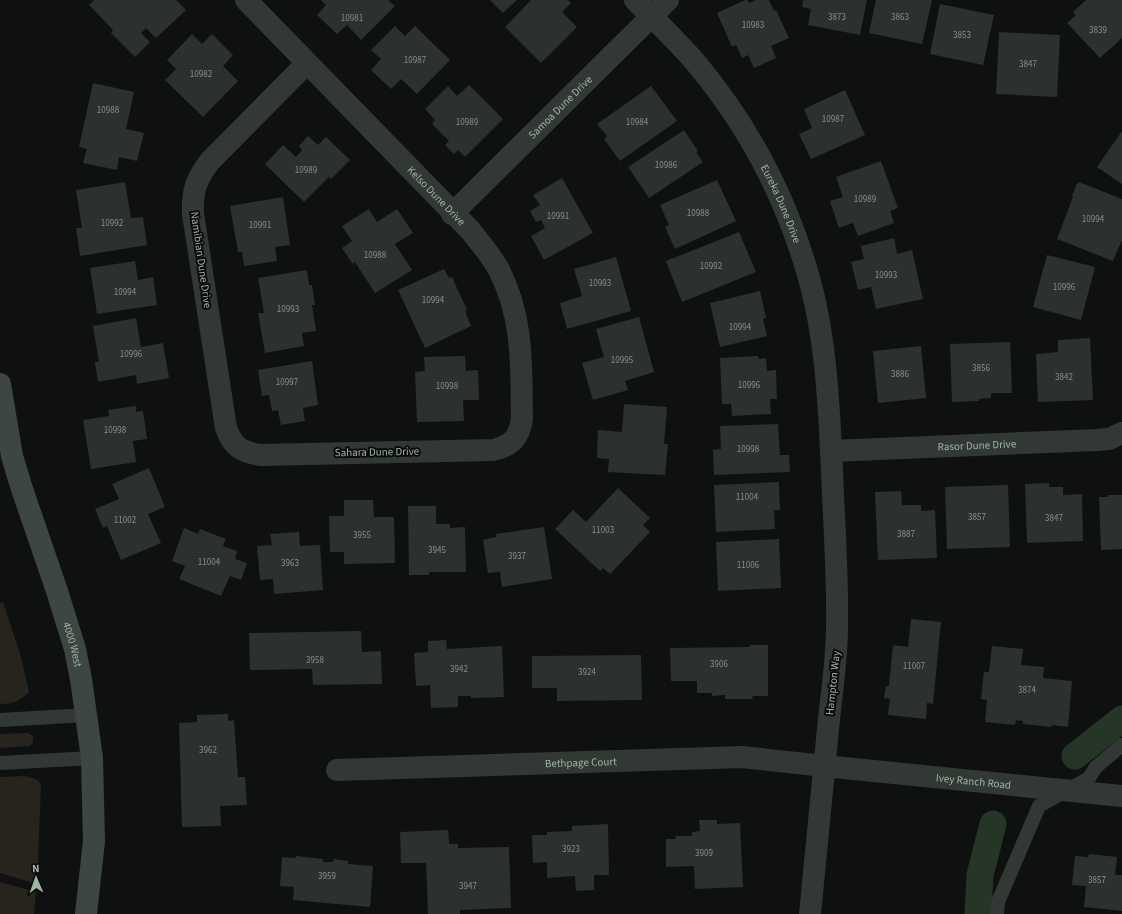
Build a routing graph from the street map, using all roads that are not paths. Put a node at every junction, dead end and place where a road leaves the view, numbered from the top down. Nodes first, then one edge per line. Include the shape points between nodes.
1 (246, 0) edge
2 (635, 0) edge
3 (668, 0) edge
4 (652, 16) junction
5 (307, 63) junction
6 (452, 214) junction
7 (0, 384) edge
8 (1122, 434) edge
9 (514, 440) joint
10 (238, 448) joint
11 (831, 451) junction
12 (87, 714) junction
13 (0, 720) edge
14 (1122, 745) edge
15 (92, 758) junction
16 (0, 763) edge
17 (824, 766) junction
18 (337, 770) dead end
19 (1066, 790) junction
20 (1122, 796) edge
21 (86, 914) edge
22 (810, 914) edge
23 (997, 914) edge

1 - 5 street, Kelso Dune Drive
2 - 4 street, Eureka Dune Drive
3 - 4 street, Samoa Dune Drive
4 - 6 street, Samoa Dune Drive
4 - 11 street, Eureka Dune Drive via 696,63 737,119 760,157 790,222 807,269 817,311 825,368
5 - 6 street, Kelso Dune Drive
5 - 10 street, Namibian Dune Drive via 210,161 201,172 192,200 226,428 230,439
6 - 9 street, Kelso Dune Drive via 485,248 498,269 516,315 520,340 522,419 520,431
7 - 12 main road, 4000 West via 12,456 74,649
8 - 11 street, Rasor Dune Drive via 1097,440
9 - 10 street, Sahara Dune Drive via 505,447 494,450 261,455 249,454
11 - 17 street, Hampton Way via 837,628
12 - 13 lane
12 - 15 main road, 4000 West
14 - 19 lane via 1096,767 1089,778
15 - 16 lane
15 - 21 main road, 4000 West via 94,841
17 - 18 street, Bethpage Court via 733,757
17 - 19 street, Ivey Ranch Road
17 - 22 street, Hampton Way
19 - 20 street, Ivey Ranch Road
19 - 23 lane via 1039,806 998,902

